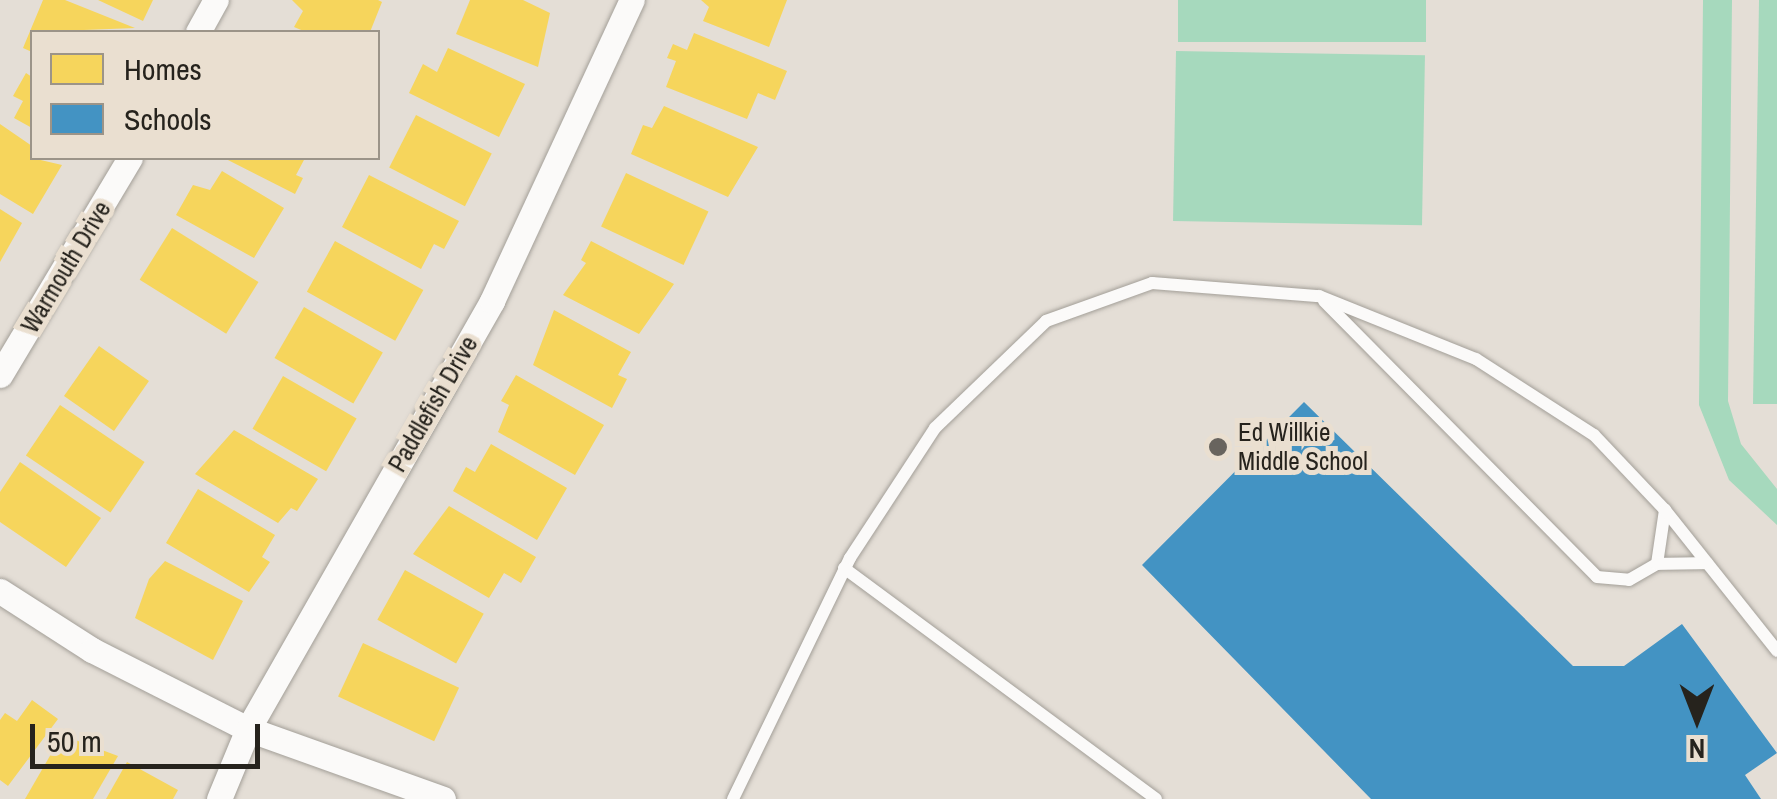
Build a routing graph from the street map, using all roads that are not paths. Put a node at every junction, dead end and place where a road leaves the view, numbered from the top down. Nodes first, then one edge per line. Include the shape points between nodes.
1 (216, 0) edge
2 (632, 0) edge
3 (199, 30) edge
4 (129, 160) edge
5 (1319, 296) junction
6 (0, 375) edge
7 (1665, 510) junction
8 (1707, 563) junction
9 (1656, 564) junction
10 (844, 568) junction
11 (0, 591) edge
12 (1777, 651) edge
13 (248, 729) junction
14 (219, 799) edge
15 (443, 799) edge
16 (732, 799) edge
17 (1156, 799) edge

1 - 3 street
2 - 13 street, Paddlefish Drive via 492,300
4 - 6 street, Warmouth Drive
5 - 7 lane via 1476,358 1594,435
5 - 9 lane via 1598,578 1629,580
5 - 10 lane via 1152,283 1046,321 936,428
7 - 8 lane
7 - 9 lane
8 - 9 lane
8 - 12 lane
10 - 16 lane
10 - 17 lane
11 - 13 street via 92,650
13 - 14 street, Paddlefish Drive
13 - 15 street

